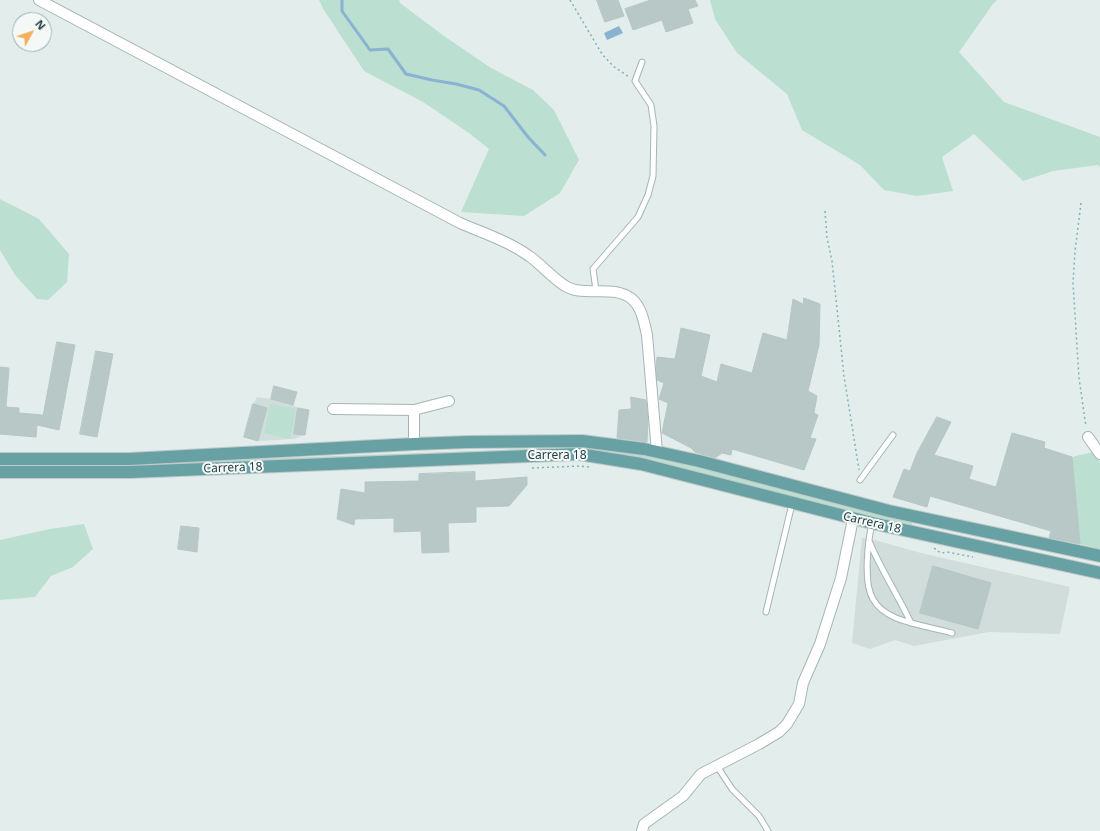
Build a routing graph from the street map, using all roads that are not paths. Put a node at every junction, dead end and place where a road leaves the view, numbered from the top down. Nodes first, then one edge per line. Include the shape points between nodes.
1 (39, 0) edge
2 (642, 62) dead end
3 (596, 290) junction
4 (449, 401) dead end
5 (333, 409) dead end
6 (414, 410) junction
7 (893, 435) dead end
8 (1088, 437) road end
9 (414, 444) junction
10 (657, 452) junction
11 (1100, 454) edge
12 (0, 459) edge
13 (0, 472) edge
14 (860, 480) road end
15 (792, 503) junction
16 (853, 519) junction
17 (872, 523) junction
18 (869, 540) junction
19 (1100, 556) edge
20 (1100, 573) edge
21 (766, 612) dead end
22 (911, 623) junction
23 (952, 633) dead end
24 (717, 766) junction
25 (642, 831) edge
26 (768, 831) edge

1 - 3 street via 460,223 508,244 528,255 566,286 578,291
2 - 3 lane via 635,81 651,105 654,126 653,176 638,217 593,269
3 - 10 street via 619,293 631,299 640,310 647,335
4 - 6 street
5 - 6 street
6 - 9 street
7 - 14 lane
8 - 11 street
9 - 10 main road, Carrera 18 via 582,441
9 - 12 main road, Carrera 18 via 129,459
10 - 19 main road, Carrera 18 via 889,511
13 - 15 main road, Carrera 18 via 130,472 579,454 641,464
15 - 16 main road, Carrera 18
15 - 21 lane
16 - 17 main road, Carrera 18
16 - 24 street via 841,578 820,644 803,683 799,704 787,724 778,732
17 - 18 lane
17 - 20 main road, Carrera 18
18 - 22 lane
18 - 22 lane via 868,575 872,598 878,606 895,618
22 - 23 lane
24 - 25 street via 702,774 683,796 644,824
24 - 26 lane via 732,789 759,816

